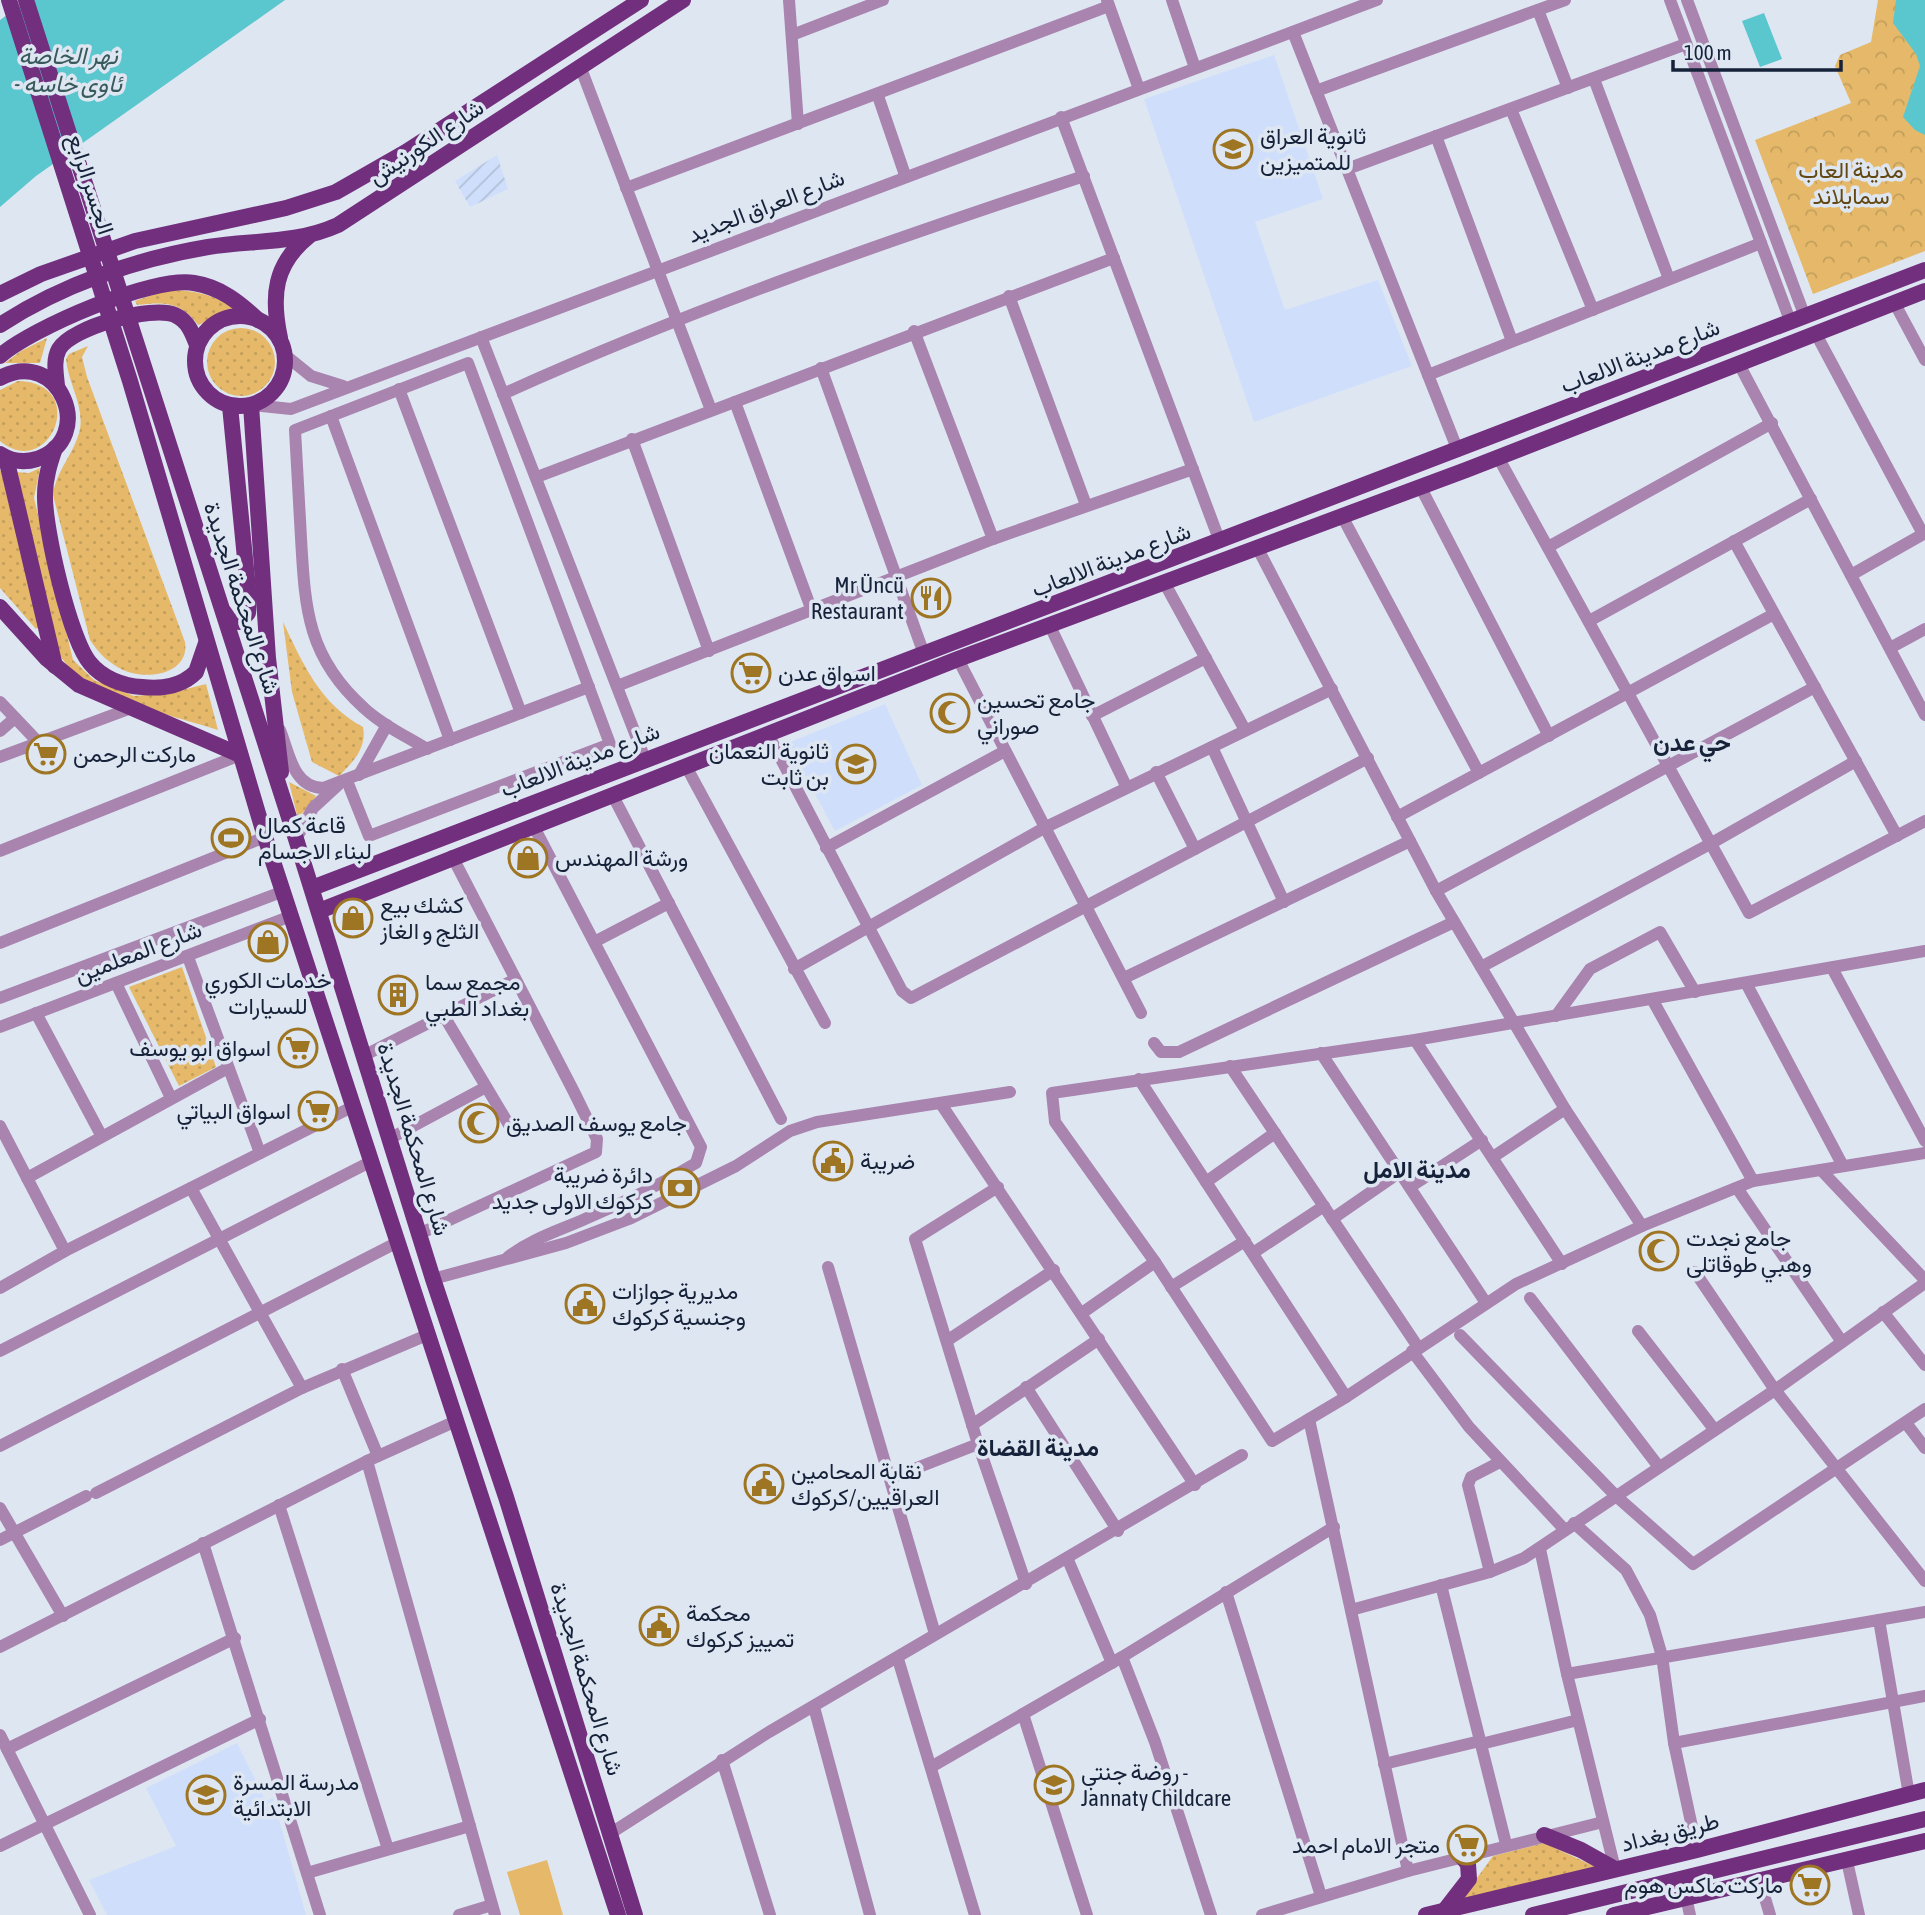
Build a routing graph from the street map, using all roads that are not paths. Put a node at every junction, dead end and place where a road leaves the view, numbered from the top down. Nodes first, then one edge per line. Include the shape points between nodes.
1 (9, 0) edge
2 (26, 0) edge
3 (641, 0) edge
4 (683, 0) edge
5 (789, 0) edge
6 (883, 0) edge
7 (1172, 0) edge
8 (1377, 0) edge
9 (1565, 0) edge
10 (1670, 0) edge
11 (1687, 0) edge
12 (1108, 3) edge
13 (1538, 10) junction
14 (596, 29) junction
15 (1293, 32) junction
16 (792, 35) junction
17 (1686, 44) junction
18 (609, 48) junction
19 (580, 66) junction
20 (1195, 68) junction
21 (1594, 79) junction
22 (1568, 88) junction
23 (1139, 89) junction
24 (1316, 91) junction
25 (878, 96) junction
26 (1511, 109) junction
27 (1061, 117) junction
28 (798, 124) junction
29 (1436, 135) junction
30 (1347, 169) junction
31 (905, 175) junction
32 (1084, 176) junction
33 (626, 188) junction
34 (309, 236) junction
35 (1761, 243) junction
36 (1114, 258) junction
37 (1925, 270) edge
38 (658, 271) junction
39 (1669, 279) junction
40 (1925, 291) edge
41 (0, 294) edge
42 (1009, 296) junction
43 (1895, 304) junction
44 (1592, 310) junction
45 (258, 320) junction
46 (1798, 320) junction
47 (677, 322) junction
48 (0, 325) edge
49 (914, 331) junction
50 (1816, 334) junction
51 (481, 337) junction
52 (1512, 341) junction
53 (197, 345) junction
54 (283, 348) junction
55 (0, 356) edge
56 (1925, 359) edge
57 (1740, 366) junction
58 (821, 368) junction
59 (1428, 375) junction
60 (146, 377) joint
61 (0, 378) edge
62 (130, 381) joint
63 (57, 386) junction
64 (347, 387) junction
65 (398, 389) junction
66 (503, 394) junction
67 (735, 402) junction
68 (252, 405) junction
69 (230, 406) junction
70 (711, 410) junction
71 (1552, 415) junction
72 (331, 416) junction
73 (1772, 424) junction
74 (1559, 434) junction
75 (632, 439) junction
76 (55, 448) junction
77 (1458, 451) junction
78 (3, 456) edge
79 (1498, 457) junction
80 (1193, 469) junction
81 (537, 477) junction
82 (1420, 486) junction
83 (1811, 499) junction
84 (1086, 505) junction
85 (1342, 516) junction
86 (1924, 534) edge
87 (993, 539) junction
88 (1734, 541) junction
89 (1220, 542) junction
90 (1257, 547) junction
91 (1548, 547) junction
92 (1852, 575) junction
93 (895, 578) junction
94 (1164, 582) junction
95 (813, 611) junction
96 (223, 612) junction
97 (1774, 614) junction
98 (4, 616) edge
99 (1589, 621) junction
100 (1050, 626) junction
101 (1925, 629) edge
102 (206, 640) junction
103 (1890, 648) junction
104 (709, 650) junction
105 (925, 653) junction
106 (1206, 658) junction
107 (958, 659) junction
108 (55, 666) junction
109 (589, 687) junction
110 (617, 687) junction
111 (1815, 687) junction
112 (1332, 689) junction
113 (821, 691) junction
114 (1628, 694) junction
115 (0, 702) edge
116 (134, 707) junction
117 (831, 711) junction
118 (521, 713) junction
119 (1925, 715) edge
120 (1092, 716) junction
121 (15, 718) junction
122 (276, 718) junction
123 (387, 725) junction
124 (1245, 730) junction
125 (0, 731) edge
126 (769, 736) junction
127 (1549, 736) junction
128 (450, 740) junction
129 (38, 743) junction
130 (1212, 747) junction
131 (427, 749) junction
132 (1005, 751) junction
133 (240, 755) junction
134 (0, 757) edge
135 (1368, 758) junction
136 (645, 759) junction
137 (1856, 761) junction
138 (687, 768) junction
139 (1669, 768) junction
140 (1156, 772) junction
141 (1479, 774) junction
142 (349, 780) junction
143 (1126, 786) junction
144 (612, 794) junction
145 (285, 806) junction
146 (1398, 817) junction
147 (1925, 821) edge
148 (1246, 822) junction
149 (533, 825) junction
150 (1044, 828) junction
151 (1897, 836) junction
152 (265, 837) junction
153 (296, 839) junction
154 (1410, 841) junction
155 (1710, 844) junction
156 (826, 848) junction
157 (1195, 849) junction
158 (0, 851) edge
159 (452, 856) junction
160 (312, 888) junction
161 (284, 891) junction
162 (1436, 891) junction
163 (1284, 902) junction
164 (669, 903) junction
165 (1085, 906) junction
166 (319, 911) junction
167 (291, 916) junction
168 (1454, 922) junction
169 (868, 925) junction
170 (596, 941) junction
171 (0, 943) edge
172 (1925, 952) edge
173 (188, 957) junction
174 (1481, 967) junction
175 (1832, 968) junction
176 (794, 970) junction
177 (1124, 978) junction
178 (514, 980) junction
179 (116, 983) junction
180 (1746, 983) junction
181 (1695, 992) junction
182 (0, 998) edge
183 (1652, 999) junction
184 (36, 1013) junction
185 (1141, 1013) dead end
186 (444, 1016) junction
187 (1556, 1016) junction
188 (825, 1023) dead end
189 (1513, 1023) junction
190 (0, 1027) edge
191 (1415, 1040) junction
192 (1154, 1043) dead end
193 (1321, 1053) junction
194 (365, 1055) junction
195 (1230, 1066) junction
196 (228, 1068) junction
197 (1139, 1079) junction
198 (486, 1087) junction
199 (1010, 1092) dead end
200 (171, 1098) junction
201 (941, 1104) junction
202 (352, 1107) junction
203 (1565, 1109) junction
204 (781, 1119) dead end
205 (509, 1125) dead end
206 (0, 1126) edge
207 (1275, 1133) junction
208 (101, 1136) junction
209 (391, 1138) junction
210 (1482, 1140) junction
211 (1925, 1141) edge
212 (260, 1153) junction
213 (1925, 1153) edge
214 (1493, 1157) junction
215 (370, 1162) junction
216 (1843, 1166) junction
217 (1821, 1170) junction
218 (1401, 1172) junction
219 (27, 1178) junction
220 (1753, 1181) junction
221 (1206, 1182) junction
222 (998, 1187) junction
223 (1410, 1187) junction
224 (191, 1188) junction
225 (1737, 1188) junction
226 (1324, 1206) junction
227 (1332, 1219) junction
228 (1642, 1226) junction
229 (419, 1234) junction
230 (218, 1238) junction
231 (1245, 1241) junction
232 (396, 1242) junction
233 (65, 1251) junction
234 (1253, 1253) junction
235 (502, 1261) junction
236 (1155, 1262) junction
237 (1562, 1264) junction
238 (828, 1267) dead end
239 (1054, 1270) junction
240 (1695, 1272) dead end
241 (433, 1279) junction
242 (1925, 1282) edge
243 (1171, 1287) junction
244 (0, 1288) edge
245 (1530, 1298) dead end
246 (1486, 1303) junction
247 (1884, 1312) junction
248 (260, 1313) junction
249 (1082, 1313) junction
250 (1638, 1331) dead end
251 (427, 1335) junction
252 (1460, 1335) dead end
253 (1099, 1339) junction
254 (948, 1340) junction
255 (1842, 1342) junction
256 (1415, 1349) junction
257 (0, 1351) edge
258 (1925, 1365) edge
259 (342, 1369) junction
260 (1026, 1387) junction
261 (302, 1388) junction
262 (1776, 1390) junction
263 (1346, 1397) junction
264 (1925, 1409) edge
265 (1309, 1419) junction
266 (456, 1421) junction
267 (1906, 1423) junction
268 (972, 1425) junction
269 (1714, 1429) junction
270 (978, 1444) junction
271 (0, 1446) edge
272 (1925, 1448) edge
273 (1242, 1455) dead end
274 (372, 1458) junction
275 (1500, 1462) junction
276 (1659, 1467) junction
277 (1839, 1469) junction
278 (891, 1478) junction
279 (1195, 1485) junction
280 (1616, 1496) junction
281 (279, 1505) junction
282 (0, 1508) edge
283 (1569, 1526) junction
284 (1334, 1527) junction
285 (1118, 1531) junction
286 (14, 1533) junction
287 (0, 1540) edge
288 (204, 1543) junction
289 (1540, 1549) junction
290 (1068, 1560) junction
291 (1490, 1572) junction
292 (1925, 1581) edge
293 (1026, 1584) junction
294 (1441, 1585) junction
295 (1226, 1592) junction
296 (1351, 1610) junction
297 (1925, 1612) edge
298 (63, 1616) junction
299 (1879, 1620) junction
300 (935, 1634) junction
301 (235, 1638) junction
302 (0, 1647) edge
303 (1662, 1657) junction
304 (898, 1659) junction
305 (1117, 1660) junction
306 (1567, 1674) junction
307 (1925, 1696) edge
308 (1892, 1703) junction
309 (814, 1707) junction
310 (1023, 1714) junction
311 (260, 1719) junction
312 (1578, 1720) junction
313 (0, 1735) edge
314 (1674, 1742) junction
315 (1481, 1743) junction
316 (7, 1749) junction
317 (722, 1760) junction
318 (1384, 1764) junction
319 (931, 1767) junction
320 (1917, 1792) edge
321 (1925, 1819) edge
322 (1603, 1822) junction
323 (44, 1824) junction
324 (470, 1825) junction
325 (611, 1833) junction
326 (1544, 1835) junction
327 (1925, 1842) edge
328 (1506, 1844) junction
329 (0, 1846) edge
330 (388, 1849) junction
331 (1697, 1850) junction
332 (1784, 1854) junction
333 (1462, 1857) junction
334 (1847, 1861) junction
335 (1615, 1870) junction
336 (1408, 1871) junction
337 (1789, 1872) junction
338 (307, 1873) junction
339 (1759, 1878) junction
340 (1610, 1895) junction
341 (1321, 1896) junction
342 (1685, 1896) junction
343 (493, 1910) edge
344 (1445, 1910) junction
345 (90, 1915) edge
346 (320, 1915) edge
347 (459, 1915) edge
348 (618, 1915) edge
349 (635, 1915) edge
350 (770, 1915) edge
351 (870, 1915) edge
352 (975, 1915) edge
353 (1087, 1915) edge
354 (1211, 1915) edge
355 (1262, 1915) edge
356 (1426, 1915) edge
357 (1533, 1915) edge
358 (1615, 1915) edge
359 (1690, 1915) edge
360 (1770, 1915) edge
361 (1859, 1915) edge

1 - 62 main road, الجسر الرابع
2 - 60 main road, الجسر الرابع
3 - 14 main road, شارع الكورنيش
4 - 18 main road, شارع الكورنيش
5 - 16 street
6 - 16 street
7 - 20 street
8 - 15 street, شارع العراق الجديد
9 - 13 street
10 - 17 street
11 - 46 street
12 - 23 street
12 - 25 street
13 - 22 street
13 - 24 street
14 - 18 main road
14 - 41 main road, شارع الكورنيش via 336,192 286,208 135,241 41,274
15 - 20 street, شارع العراق الجديد
15 - 24 street
16 - 28 street
17 - 21 street
17 - 35 street
18 - 19 main road, شارع الكورنيش
19 - 33 street
19 - 34 main road, شارع الكورنيش via 361,212
20 - 23 street, شارع العراق الجديد
21 - 22 street
21 - 39 street
22 - 26 street
23 - 27 street, شارع العراق الجديد
24 - 30 street
25 - 28 street
25 - 31 street
26 - 29 street
26 - 44 street
27 - 31 street, شارع العراق الجديد
27 - 32 street
28 - 33 street
29 - 30 street
29 - 52 street
30 - 59 street
31 - 38 street, شارع العراق الجديد
32 - 36 street
32 - 47 street via 867,248
33 - 38 street
34 - 48 main road, شارع الكورنيش via 168,256 59,293
34 - 54 main road via 289,256 278,276 275,304
35 - 39 street
35 - 46 street
36 - 42 street
36 - 80 street
37 - 46 main road, شارع مدينة الالعاب
38 - 47 street
38 - 51 street, شارع العراق الجديد
39 - 44 street
40 - 43 main road, شارع مدينة الالعاب
42 - 49 street
42 - 84 street
43 - 50 main road, شارع مدينة الالعاب
43 - 56 street
44 - 52 street
45 - 53 main road via 222,319 207,329
45 - 54 main road via 271,328
45 - 55 main road via 223,292 175,283 76,315 26,337
46 - 71 main road, شارع مدينة الالعاب
47 - 66 street via 600,350
47 - 70 street
49 - 58 street
49 - 87 street
50 - 57 main road, شارع مدينة الالعاب
50 - 86 street
51 - 64 street, شارع العراق الجديد
51 - 66 street
52 - 59 street
53 - 63 main road via 180,318 165,312 139,314 80,332 63,343 55,359
53 - 69 main road via 195,367 203,387
54 - 64 street via 322,382
54 - 68 main road via 285,368 274,391
57 - 73 street
57 - 74 main road, شارع مدينة الالعاب
58 - 67 street
58 - 93 street
59 - 77 street
60 - 96 main road, شارع المحكمة الجديدة
61 - 63 main road via 27,371
62 - 102 main road, شارع المحكمة الجديدة
63 - 76 main road via 68,424
64 - 68 street, شارع العراق الجديد via 291,408
65 - 72 street
65 - 109 street via 468,363
65 - 118 street
66 - 81 street
67 - 70 street
67 - 95 street
68 - 69 main road
68 - 122 main road
69 - 96 main road via 249,599 240,622 230,621
70 - 75 street
71 - 74 main road
71 - 77 main road, شارع مدينة الالعاب
72 - 123 street via 295,430 305,606 329,667 351,696
72 - 128 street
73 - 83 street
73 - 91 street
74 - 79 main road, شارع مدينة الالعاب
75 - 81 street
75 - 104 street
76 - 78 main road via 32,460
76 - 102 main road via 45,504 70,624 86,659 97,671 125,685 173,686 196,672
77 - 89 main road, شارع مدينة الالعاب
78 - 108 main road
79 - 82 main road, شارع مدينة الالعاب
79 - 91 street
80 - 84 street
80 - 89 street
81 - 110 street
82 - 85 main road, شارع مدينة الالعاب
82 - 127 street
83 - 88 street
83 - 92 street
84 - 87 street
85 - 90 main road, شارع مدينة الالعاب
85 - 141 street
86 - 92 street
87 - 93 street
88 - 97 street
88 - 99 street
89 - 105 main road, شارع مدينة الالعاب
90 - 94 main road, شارع مدينة الالعاب
90 - 112 street
91 - 99 street
92 - 103 street
93 - 95 street
93 - 105 street
94 - 100 main road, شارع مدينة الالعاب
94 - 106 street
95 - 104 street
96 - 145 main road, شارع المحكمة الجديدة
97 - 111 street
97 - 114 street
98 - 108 main road
99 - 114 street
100 - 107 main road, شارع مدينة الالعاب
100 - 120 street
101 - 103 street
102 - 133 main road, شارع المحكمة الجديدة
103 - 119 street
104 - 110 street
105 - 113 main road, شارع مدينة الالعاب
106 - 120 street
106 - 124 street
107 - 117 main road, شارع مدينة الالعاب
107 - 132 street
108 - 116 main road via 91,692
109 - 118 street
109 - 142 street via 610,744 369,836
110 - 136 street
111 - 137 street
111 - 139 street
112 - 124 street
112 - 135 street
113 - 117 main road
113 - 136 main road, شارع مدينة الالعاب
114 - 127 street
114 - 139 street
115 - 121 street
116 - 129 street
116 - 133 main road
117 - 126 main road, شارع مدينة الالعاب
118 - 128 street
120 - 143 street
121 - 125 street
121 - 129 street
122 - 142 street via 301,780 318,788
122 - 145 main road
123 - 131 street
123 - 142 street
124 - 130 street
126 - 138 main road, شارع مدينة الالعاب
126 - 156 street
127 - 141 street
128 - 131 street
129 - 134 street
130 - 140 street
130 - 148 street
131 - 142 street
132 - 150 street
132 - 156 street
133 - 152 main road, شارع المحكمة الجديدة
133 - 158 street
135 - 146 street
135 - 148 street
136 - 160 main road, شارع مدينة الالعاب
137 - 151 street
137 - 155 street
138 - 144 main road, شارع مدينة الالعاب
138 - 176 street
139 - 155 street
139 - 162 street
140 - 143 street
140 - 157 street
141 - 146 street
142 - 153 street via 313,808
143 - 150 street
144 - 149 main road, شارع مدينة الالعاب
144 - 164 street
145 - 153 main road, شارع المحكمة الجديدة
146 - 154 street
147 - 151 street
148 - 157 street
148 - 163 street
149 - 159 main road, شارع مدينة الالعاب
149 - 170 street
150 - 165 street
150 - 169 street
151 - 155 street via 1749,913
152 - 161 main road, شارع المحكمة الجديدة
152 - 171 street
153 - 160 main road, شارع المحكمة الجديدة
154 - 162 street
154 - 163 street
155 - 174 street
156 - 169 street
157 - 165 street
159 - 166 main road, شارع مدينة الالعاب
159 - 178 street
160 - 166 main road, شارع المحكمة الجديدة
161 - 167 main road, شارع المحكمة الجديدة
161 - 182 street, شارع المعلمين
162 - 168 street
163 - 177 street
164 - 170 street
164 - 204 street
165 - 169 street via 911,998 902,991
165 - 177 street
166 - 194 main road, شارع المحكمة الجديدة
167 - 173 street, شارع المعلمين
167 - 202 main road, شارع المحكمة الجديدة
168 - 174 street
168 - 192 street via 1179,1052 1161,1052
169 - 176 street
170 - 235 street via 701,1147 696,1163 663,1183 527,1242
172 - 175 street
173 - 179 street, شارع المعلمين
173 - 196 street
174 - 189 street
175 - 180 street
175 - 211 street
176 - 188 street
177 - 185 street
178 - 186 street
178 - 229 street via 597,1139 596,1152
179 - 184 street, شارع المعلمين
179 - 200 street
180 - 181 street
180 - 216 street
181 - 183 street
181 - 187 street via 1660,932 1590,969
183 - 187 street
183 - 220 street
184 - 190 street, شارع المعلمين
184 - 208 street
186 - 194 street
186 - 198 street
187 - 189 street
189 - 191 street
189 - 203 street
191 - 193 street
191 - 210 street
193 - 195 street
193 - 218 street
194 - 209 main road, شارع المحكمة الجديدة
195 - 197 street
195 - 207 street
196 - 200 street
196 - 212 street
197 - 221 street
197 - 236 street via 1052,1093 1055,1122
198 - 205 street
198 - 209 street
199 - 201 street
200 - 208 street
201 - 222 street
201 - 235 street via 817,1122 790,1131 736,1167 629,1219 566,1244
202 - 212 street
202 - 215 main road, شارع المحكمة الجديدة
203 - 214 street
203 - 228 street
206 - 219 street
207 - 221 street
207 - 226 street
208 - 219 street
209 - 229 main road, شارع المحكمة الجديدة
210 - 214 street
210 - 223 street
212 - 224 street
213 - 216 street
214 - 237 street
215 - 230 street
215 - 232 main road, شارع المحكمة الجديدة
216 - 217 street
217 - 220 street
217 - 242 street
218 - 223 street
218 - 227 street
219 - 233 street
220 - 225 street
221 - 231 street
222 - 239 street
222 - 254 street via 915,1239
223 - 246 street
224 - 230 street
224 - 233 street
225 - 228 street
225 - 255 street
226 - 227 street
226 - 234 street
227 - 256 street
228 - 237 street
229 - 241 main road, شارع المحكمة الجديدة
230 - 248 street
230 - 257 street
231 - 234 street
231 - 243 street
232 - 248 street
232 - 251 main road, شارع المحكمة الجديدة
233 - 244 street
234 - 263 street
235 - 241 street
236 - 243 street
236 - 249 street
237 - 246 street
238 - 278 street
239 - 249 street
239 - 254 street
240 - 262 street
241 - 325 main road, شارع المحكمة الجديدة
242 - 247 street
243 - 265 street via 1272,1441
245 - 276 street
246 - 256 street
247 - 255 street
247 - 258 street
248 - 261 street
248 - 271 street
249 - 253 street
250 - 269 street
251 - 259 street
251 - 266 main road, شارع المحكمة الجديدة
252 - 280 street
253 - 260 street
253 - 279 street
254 - 268 street
255 - 262 street
256 - 263 street
256 - 275 street
259 - 261 street
259 - 274 street
260 - 268 street
260 - 285 street
261 - 286 street
262 - 269 street
262 - 277 street
263 - 265 street
264 - 267 street
265 - 284 street
266 - 274 street
266 - 348 main road, شارع المحكمة الجديدة
267 - 272 street
267 - 277 street
268 - 270 street
269 - 276 street
270 - 278 street
270 - 293 street
273 - 279 street
274 - 281 street
274 - 324 street
275 - 283 street
275 - 291 street via 1471,1477 1468,1485
276 - 280 street
277 - 280 street via 1693,1564
277 - 292 street
278 - 300 street
279 - 285 street
280 - 283 street
281 - 288 street
281 - 330 street
282 - 286 street
283 - 289 street
283 - 303 street via 1626,1570 1640,1591
284 - 295 street
284 - 296 street
285 - 290 street
286 - 287 street
286 - 298 street
288 - 298 street
288 - 301 street
289 - 291 street
289 - 306 street
290 - 293 street
290 - 305 street
291 - 294 street
293 - 300 street
294 - 296 street
294 - 315 street
295 - 305 street
295 - 341 street
296 - 318 street
297 - 299 street
298 - 302 street
299 - 303 street
299 - 308 street
300 - 304 street
301 - 311 street
301 - 316 street
303 - 306 street
303 - 314 street
304 - 309 street
304 - 319 street
305 - 310 street
305 - 354 street via 1155,1742
306 - 312 street
307 - 308 street
308 - 314 street
308 - 320 street
309 - 317 street
309 - 351 street
310 - 319 street
310 - 353 street
311 - 323 street
311 - 338 street
312 - 315 street
312 - 322 street
313 - 316 street
314 - 331 street
315 - 318 street
315 - 328 street
316 - 323 street
317 - 325 street
317 - 350 street
318 - 336 street
319 - 352 street
320 - 331 main road, طريق بغداد
321 - 332 main road, طريق بغداد
322 - 326 street
322 - 335 street
323 - 329 street
323 - 345 street
324 - 330 street
324 - 343 street
325 - 349 main road, شارع المحكمة الجديدة
326 - 328 street
326 - 335 main road
327 - 334 main road
328 - 333 street
330 - 338 street
331 - 335 main road, طريق بغداد
332 - 337 main road
332 - 340 main road, طريق بغداد
333 - 336 street
333 - 344 main road via 1468,1864 1469,1879
334 - 337 main road
334 - 361 street
335 - 344 main road, طريق بغداد
336 - 341 street
337 - 339 main road
338 - 346 street
339 - 342 main road
339 - 360 street
340 - 357 main road, طريق بغداد
340 - 358 main road
341 - 355 street
342 - 358 main road
342 - 359 street
343 - 347 street
344 - 356 main road, طريق بغداد

